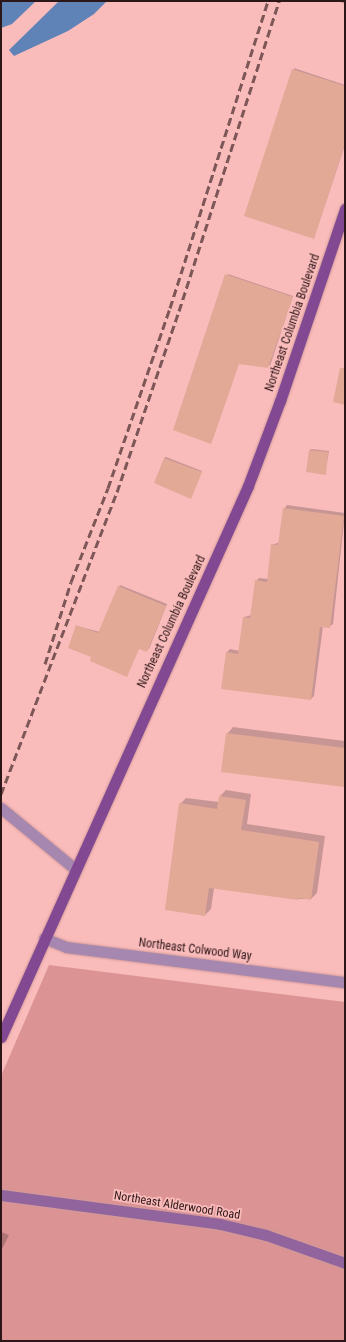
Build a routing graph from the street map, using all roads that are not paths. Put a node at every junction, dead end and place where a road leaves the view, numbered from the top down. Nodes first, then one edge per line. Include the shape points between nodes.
1 (345, 209) edge
2 (1, 808) edge
3 (76, 869) junction
4 (44, 938) junction
5 (345, 982) edge
6 (1, 1037) edge
7 (1, 1195) edge
8 (345, 1263) edge

1 - 3 main road, Northeast Columbia Boulevard via 253,474
2 - 3 street
3 - 4 main road, Northeast Columbia Boulevard
4 - 5 street, Northeast Colwood Way via 66,947
4 - 6 main road, Northeast Columbia Boulevard
7 - 8 main road, Northeast Alderwood Road via 220,1224 266,1235

